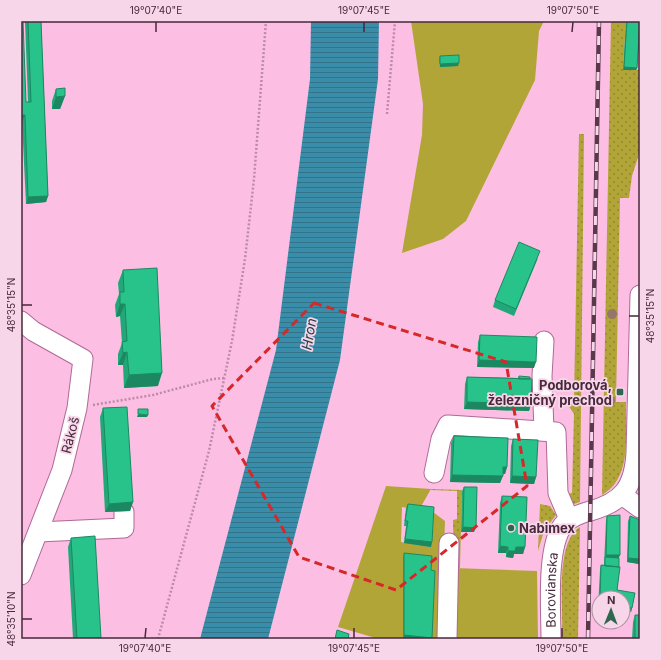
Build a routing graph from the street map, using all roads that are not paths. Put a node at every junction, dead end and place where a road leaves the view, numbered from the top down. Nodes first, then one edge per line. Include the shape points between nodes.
1 (640, 295) edge
2 (21, 322) edge
3 (544, 341) dead end
4 (639, 344) edge
5 (544, 431) junction
6 (434, 473) dead end
7 (637, 474) edge
8 (622, 495) junction
9 (640, 508) edge
10 (124, 512) edge
11 (569, 519) junction
12 (38, 532) junction
13 (449, 543) dead end
14 (21, 575) edge
15 (447, 639) edge
16 (551, 639) edge

1 - 4 street
2 - 12 street, Rákoš via 83,359 77,408 62,470
3 - 5 street
4 - 7 street
5 - 6 street via 448,425 441,439
5 - 11 street via 556,432 558,493
7 - 8 street
8 - 9 street
8 - 11 street via 612,503
10 - 12 street via 124,528 85,537
11 - 16 street, Borovianska via 557,536 553,554
12 - 14 street, Rákoš
13 - 15 street

